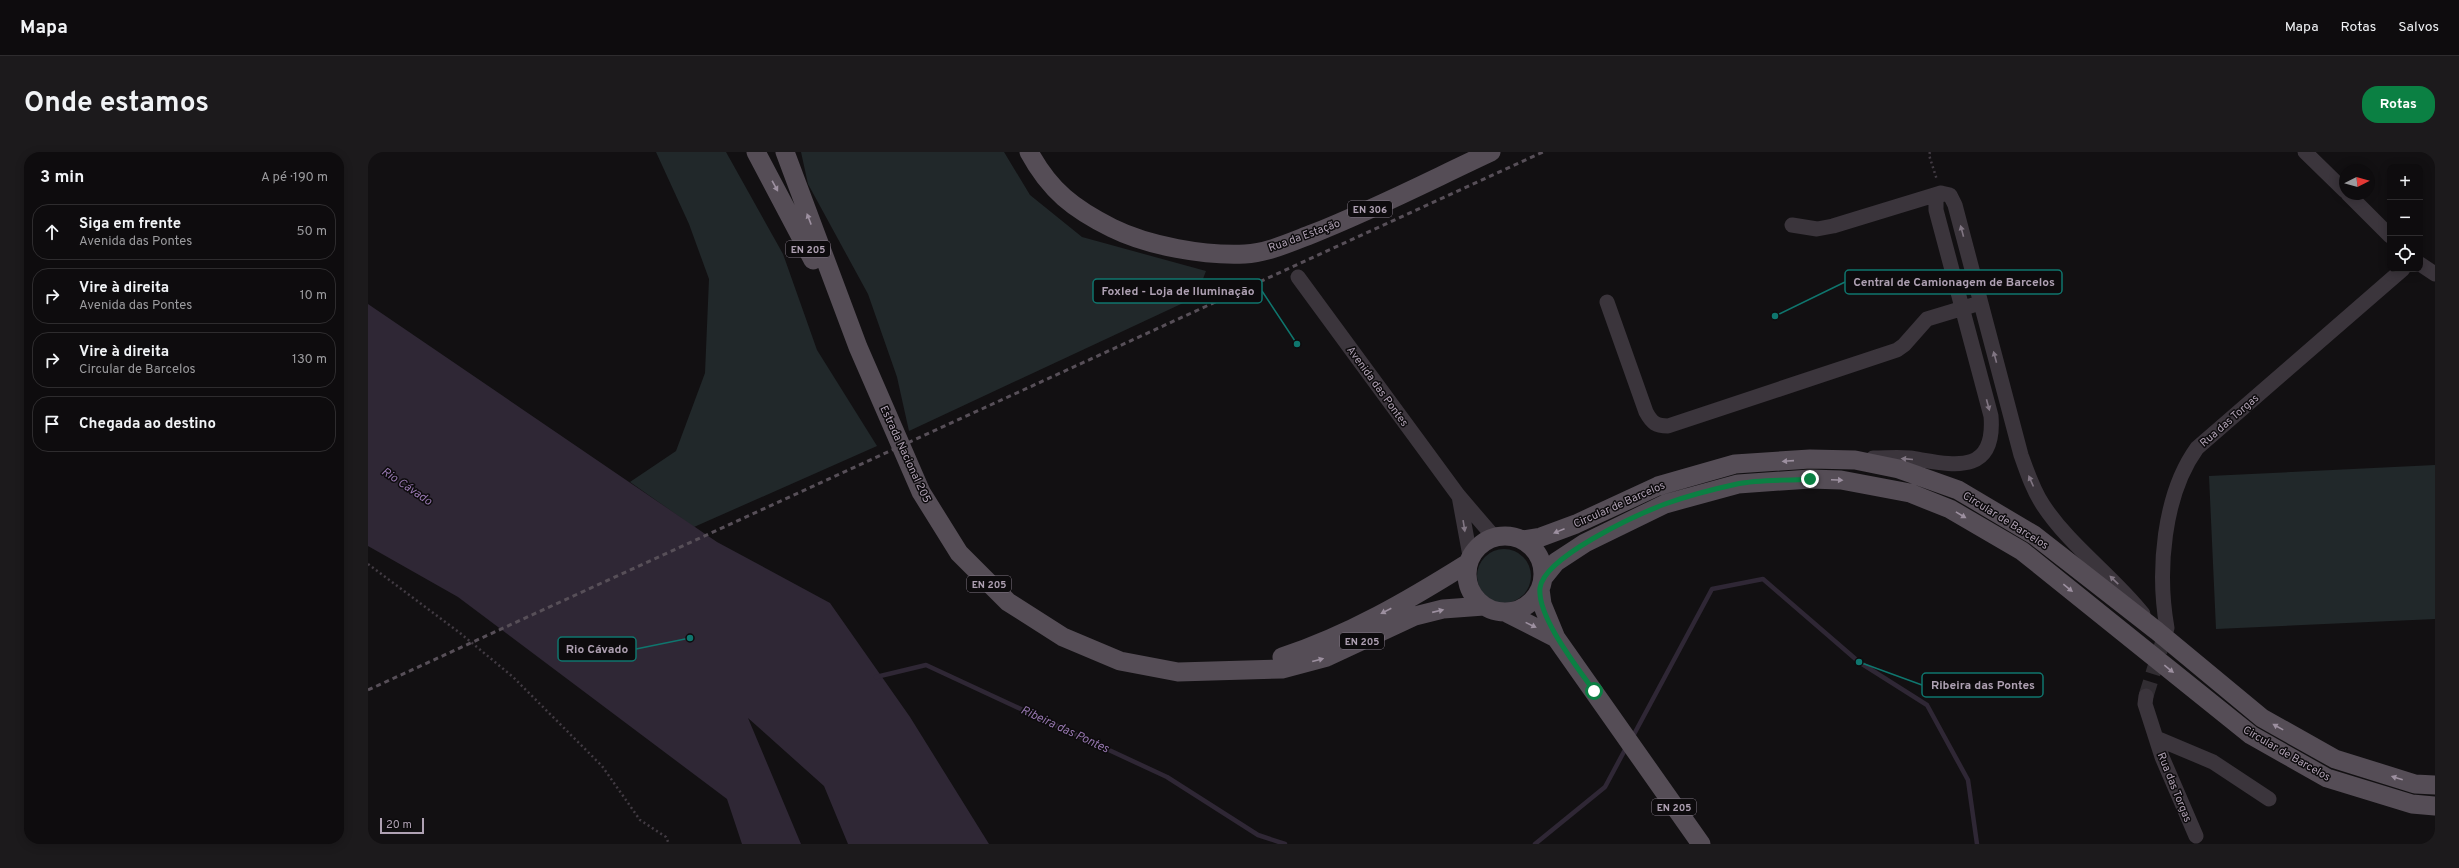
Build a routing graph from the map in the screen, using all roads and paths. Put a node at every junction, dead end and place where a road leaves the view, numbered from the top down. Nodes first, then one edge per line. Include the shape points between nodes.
1 (756, 152) edge
2 (773, 152) edge
3 (785, 152) edge
4 (1030, 152) edge
5 (1491, 152) edge
6 (1930, 152) edge
7 (2305, 152) edge
8 (2339, 185) edge
9 (1941, 193) junction
10 (802, 200) junction
11 (2354, 200) edge
12 (1792, 225) dead end
13 (2387, 233) edge
14 (2423, 266) edge
15 (2400, 272) edge
16 (2435, 274) edge
17 (1298, 277) dead end
18 (1607, 302) dead end
19 (1980, 303) junction
20 (1962, 308) junction
21 (858, 347) junction
22 (1855, 460) junction
23 (1458, 495) junction
24 (1494, 537) junction
25 (1523, 540) junction
26 (1469, 560) junction
27 (368, 564) edge
28 (1541, 584) junction
29 (1484, 606) junction
30 (1505, 612) junction
31 (2162, 630) junction
32 (1556, 638) junction
33 (1238, 671) junction
34 (2146, 696) tunnel mouth
35 (2156, 738) junction
36 (2435, 785) edge
37 (2269, 799) dead end
38 (2435, 806) edge
39 (2196, 836) dead end
40 (669, 844) edge
41 (1701, 844) edge

1 -> 21 main road, Estrada Nacional 205 / EN 205
2 - 10 main road
3 - 10 main road, EN 205
4 - 5 main road, Rua da Estação / EN 306 via 1044,177 1064,198 1082,213 1130,237 1192,251 1246,254 1286,244 1339,224
6 - 9 path
7 - 8 street
9 - 12 street via 1833,226 1817,229
19 -> 9 street via 1955,205 1950,195
9 - 20 street via 1936,200 1936,210
21 -> 10 main road, Estrada Nacional 205 / EN 205
11 - 13 street
14 - 16 street
15 - 31 street, Rua das Torgas via 2197,448 2185,464 2172,506 2163,556
17 - 23 street, Avenida das Pontes
18 - 20 street via 1646,412 1651,422 1659,426 1668,426 1897,350 1927,319
19 - 20 street
31 -> 19 street via 2063,531 2043,505 2021,455
20 -> 22 street via 1991,416 1990,443 1983,453 1962,464 1944,465 1908,458
21 - 33 main road, Estrada Nacional 205 / EN 205 via 921,492 959,553 1008,602 1063,638 1120,661 1178,672
22 -> 25 main road, Circular de Barcelos via 1810,459 1735,464 1658,486 1576,524 1542,537
22 - 31 main road, Circular de Barcelos via 1899,469 1958,490 2034,535
23 - 24 street, Avenida das Pontes
23 -> 26 street, Avenida das Pontes
24 - 25 main road via 1504,535
24 - 26 main road, EN 205 via 1484,541
25 - 28 main road, EN 205 via 1538,556
26 - 29 main road via 1467,580 1470,590
26 -> 33 main road, Estrada Nacional 205 / EN 205 via 1424,592 1321,644
27 - 40 path via 513,677 602,766 640,820 666,837
28 - 30 main road via 1526,606
28 - 32 main road, EN 205 via 1542,604
28 -> 38 main road, Circular de Barcelos via 1556,562 1584,543 1665,504 1738,484 1810,479 1841,480 1910,493 1950,509 2022,551 2251,735 2327,778 2412,804
29 - 30 main road, EN 205
33 -> 29 main road, Estrada Nacional 205 / EN 205 via 1282,669 1327,657 1415,616 1443,609
30 -> 32 main road, EN 205
36 -> 31 main road, Circular de Barcelos via 2415,784 2335,759 2262,718
32 - 41 main road, EN 205
34 - 35 street, Rua das Torgas via 2145,704
35 - 37 street, Rua das Torgas via 2213,762
35 - 39 street, Rua das Torgas

